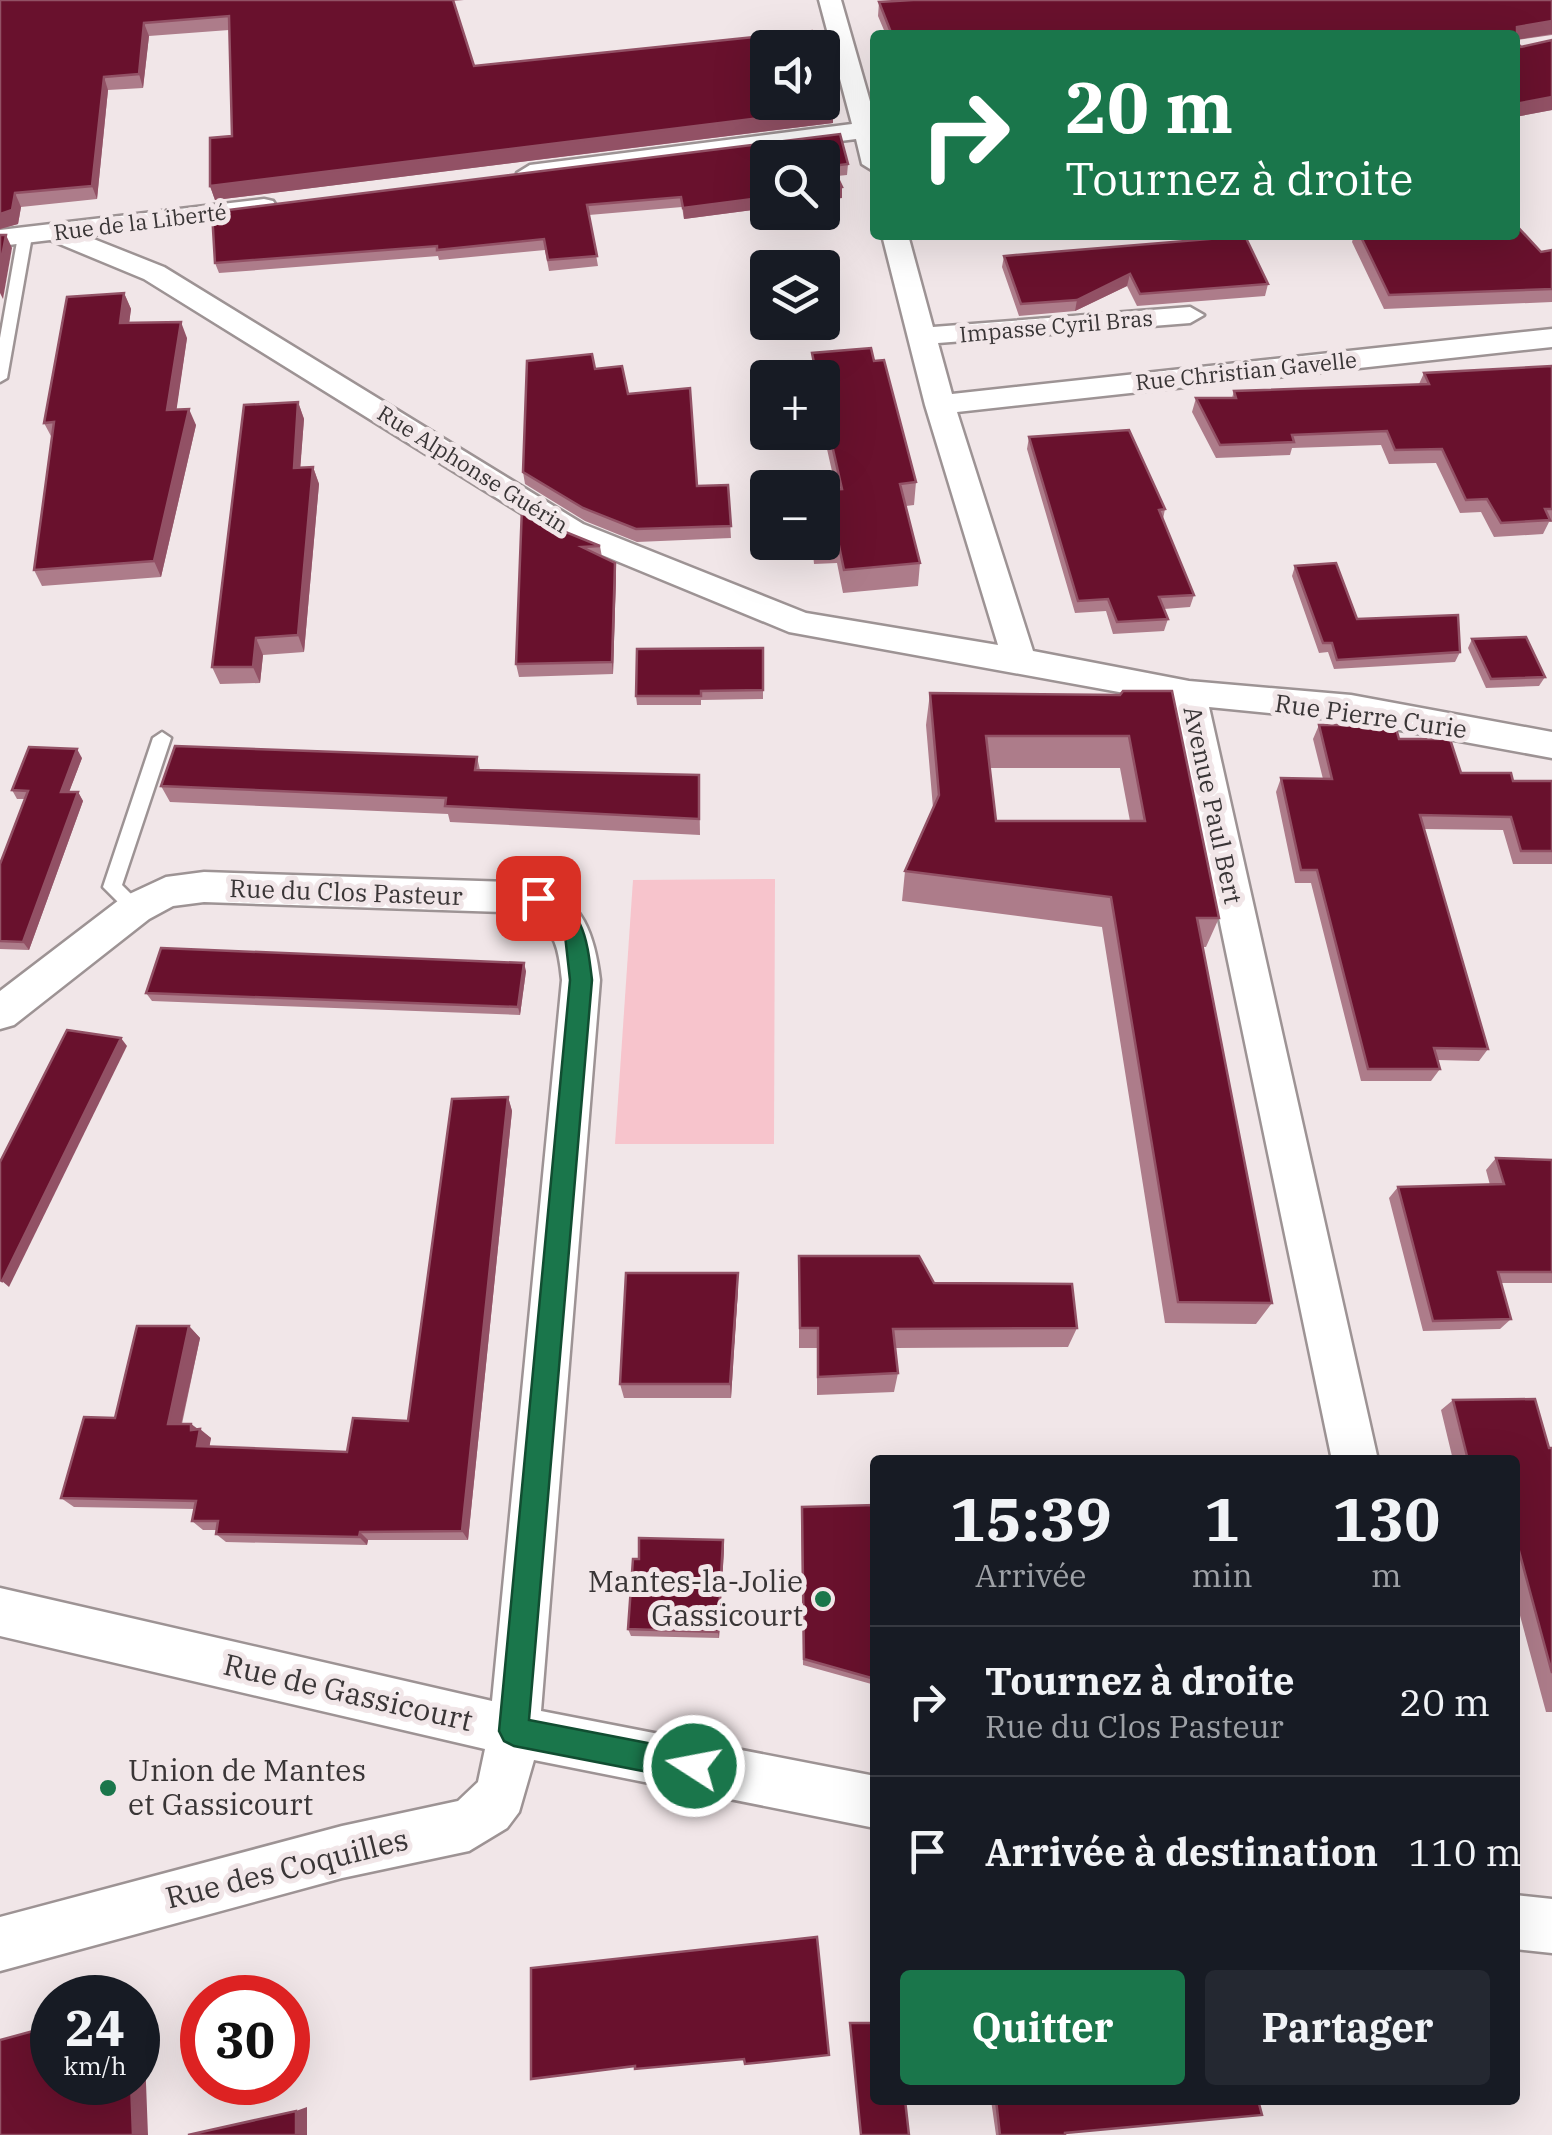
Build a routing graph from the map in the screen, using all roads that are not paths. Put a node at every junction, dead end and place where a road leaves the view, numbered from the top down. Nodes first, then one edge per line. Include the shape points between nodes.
1 (830, 0) edge
2 (870, 129) edge
3 (511, 175) edge
4 (294, 203) edge
5 (170, 218) junction
6 (54, 232) junction
7 (12, 237) edge
8 (895, 240) edge
9 (126, 260) junction
10 (1190, 315) dead end
11 (922, 336) junction
12 (1552, 338) edge
13 (0, 378) edge
14 (940, 405) junction
15 (1020, 660) junction
16 (1189, 693) junction
17 (162, 738) dead end
18 (1552, 745) edge
19 (136, 908) junction
20 (0, 1013) edge
21 (1354, 1455) edge
22 (0, 1612) edge
23 (514, 1731) junction
24 (870, 1801) edge
25 (1520, 1923) edge
26 (1552, 1927) edge
27 (0, 1944) edge

1 - 2 street
2 - 3 street
4 - 5 street, Rue de la Liberté
5 - 6 street, Rue de la Liberté
5 - 9 street
6 - 7 street, Rue de la Liberté
6 - 9 street, Rue Alphonse Guérin
7 - 13 lane
8 - 11 street
9 - 15 street, Rue Alphonse Guérin via 572,531 800,624
10 - 11 street, Impasse Cyril Bras
11 - 14 street
12 - 14 street, Rue Christian Gavelle
14 - 15 street
15 - 16 street, Avenue Paul Bert
16 - 18 street, Rue Pierre Curie via 1351,708
16 - 21 street, Avenue Paul Bert
17 - 19 lane via 112,887
19 - 20 street, Rue du Clos Pasteur
19 - 23 street, Rue du Clos Pasteur via 166,892 204,887 538,898 576,932 581,980
22 - 23 street, Rue de Gassicourt
23 - 24 street, Rue de Gassicourt
23 - 27 street, Rue des Coquilles via 502,1794 469,1825 342,1852
25 - 26 street

